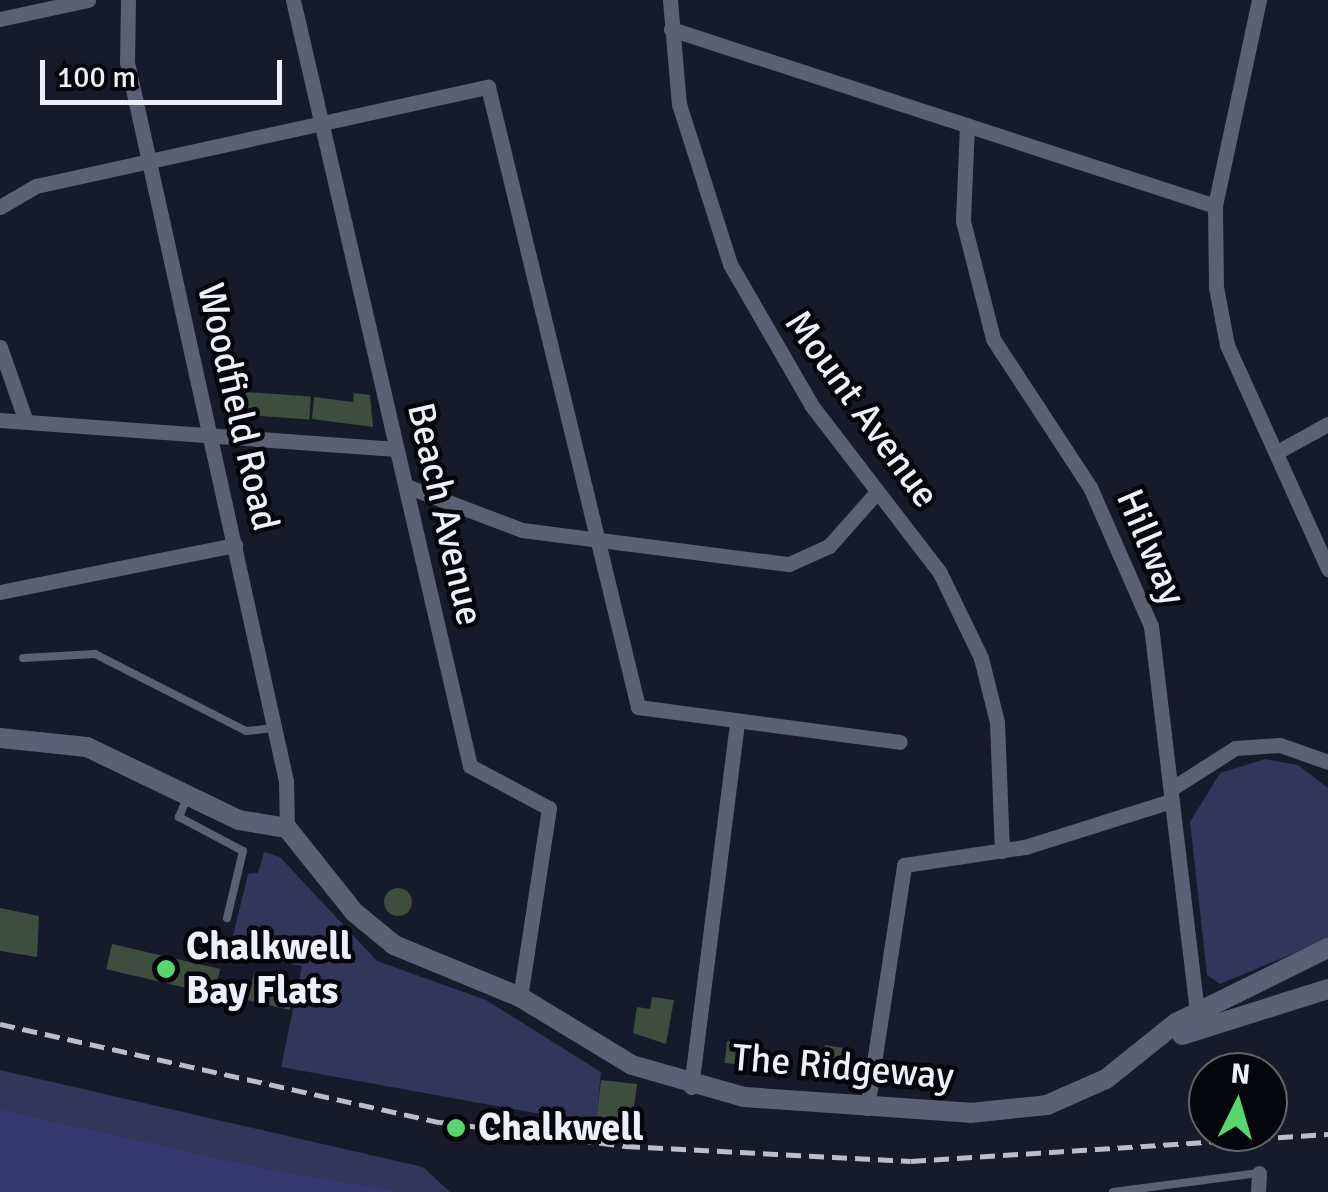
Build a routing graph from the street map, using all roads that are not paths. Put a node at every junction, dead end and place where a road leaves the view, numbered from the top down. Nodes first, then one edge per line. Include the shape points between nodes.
1 (88, 0) edge
2 (128, 0) edge
3 (293, 0) edge
4 (670, 0) edge
5 (1258, 0) edge
6 (35, 6) edge
7 (0, 20) edge
8 (671, 29) junction
9 (321, 122) junction
10 (967, 125) junction
11 (150, 164) junction
12 (1215, 206) junction
13 (0, 207) edge
14 (0, 347) edge
15 (24, 416) junction
16 (0, 420) edge
17 (1328, 424) edge
18 (211, 432) junction
19 (396, 450) junction
20 (1278, 451) junction
21 (406, 486) junction
22 (877, 492) junction
23 (595, 536) junction
24 (235, 545) junction
25 (1328, 569) edge
26 (0, 592) edge
27 (23, 658) dead end
28 (738, 722) junction
29 (274, 728) junction
30 (0, 738) edge
31 (900, 742) dead end
32 (1328, 762) edge
33 (1171, 795) junction
34 (187, 798) junction
35 (286, 828) junction
36 (1002, 851) junction
37 (226, 918) dead end
38 (1328, 948) edge
39 (1328, 989) edge
40 (520, 997) junction
41 (1197, 1019) junction
42 (691, 1087) junction
43 (867, 1108) junction
44 (1259, 1173) joint
45 (1113, 1192) edge
46 (1258, 1192) edge

1 - 6 street
2 - 11 street, Woodfield Road via 127,62
3 - 9 street, Beach Avenue
4 - 8 street, Mount Avenue
5 - 12 street
6 - 7 street
8 - 10 street
8 - 22 street, Mount Avenue via 679,104 730,264 770,344
9 - 11 street
9 - 19 street, Beach Avenue
9 - 23 street via 488,86
10 - 12 street
10 - 33 street, Hillway via 964,221 983,310 1004,363 1090,488 1140,594 1158,657
11 - 13 street via 36,186
11 - 18 street, Woodfield Road
12 - 20 street via 1221,322
14 - 15 street
15 - 16 street
15 - 18 street
17 - 20 street
18 - 19 street
18 - 24 street, Woodfield Road
19 - 21 street, Beach Avenue
20 - 25 street
21 - 23 street via 488,521
21 - 40 street, Beach Avenue via 473,774 549,808
22 - 23 street via 804,562
22 - 36 street, Mount Avenue via 940,572 982,658 997,722
23 - 28 street via 638,707
24 - 26 street
24 - 29 street, Woodfield Road
27 - 29 lane via 95,654 246,731
28 - 31 street
28 - 42 street
29 - 35 street, Woodfield Road
30 - 34 street via 87,748
32 - 33 street via 1280,745 1234,748
33 - 36 street
33 - 41 street, Hillway
34 - 35 street
34 - 37 lane via 179,816 243,851
35 - 40 street, The Ridgeway via 374,930
36 - 43 street via 913,861 898,875
38 - 41 street, The Ridgeway
39 - 41 street, The Ridgeway
40 - 42 street, The Ridgeway via 614,1057
41 - 43 street, The Ridgeway via 1106,1080 1047,1105
42 - 43 street, The Ridgeway
44 - 45 lane
44 - 46 street

